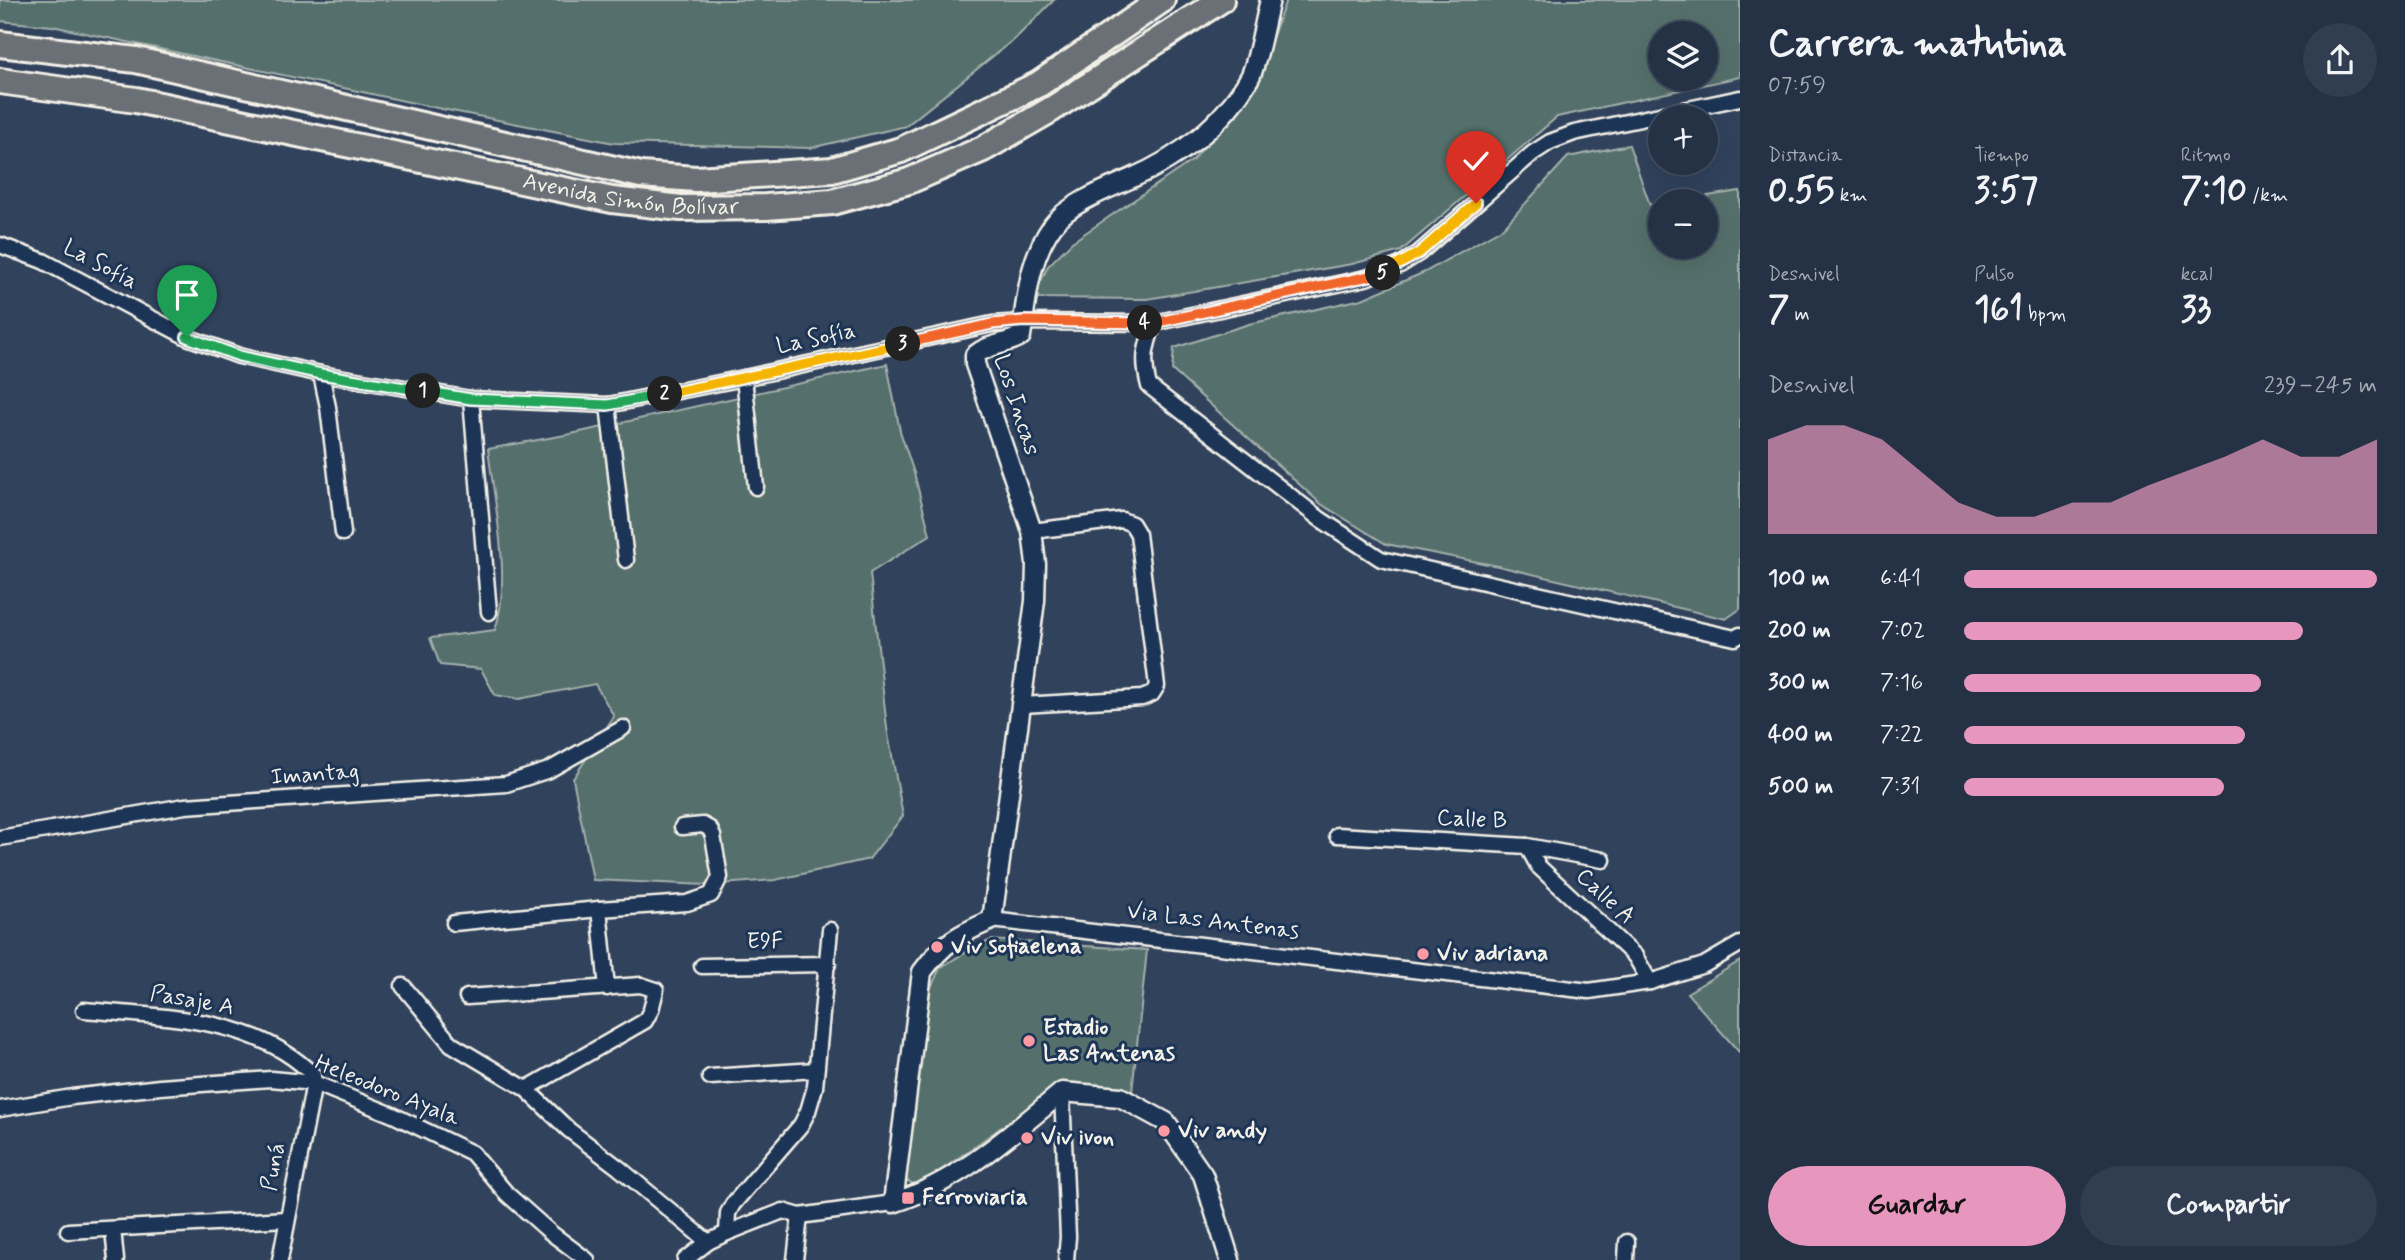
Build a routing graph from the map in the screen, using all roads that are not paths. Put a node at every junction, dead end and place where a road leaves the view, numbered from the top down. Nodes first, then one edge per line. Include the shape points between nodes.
1 (1162, 0) edge
2 (1222, 0) edge
3 (1270, 0) edge
4 (0, 44) edge
5 (0, 81) edge
6 (1740, 98) edge
7 (0, 245) edge
8 (1023, 321) junction
9 (1154, 323) junction
10 (321, 374) junction
11 (744, 378) junction
12 (471, 399) junction
13 (608, 405) junction
14 (756, 487) dead end
15 (1032, 531) junction
16 (343, 533) dead end
17 (626, 560) dead end
18 (489, 612) dead end
19 (1740, 635) edge
20 (1022, 705) junction
21 (623, 728) dead end
22 (682, 827) dead end
23 (1337, 835) dead end
24 (0, 838) edge
25 (1527, 846) junction
26 (1603, 860) dead end
27 (599, 909) junction
28 (992, 920) junction
29 (454, 923) dead end
30 (830, 930) dead end
31 (1740, 944) edge
32 (828, 964) junction
33 (702, 966) dead end
34 (1650, 982) junction
35 (403, 986) dead end
36 (607, 988) junction
37 (467, 997) dead end
38 (84, 1010) dead end
39 (816, 1070) junction
40 (710, 1077) dead end
41 (314, 1083) junction
42 (526, 1089) junction
43 (1062, 1092) junction
44 (0, 1109) edge
45 (893, 1203) junction
46 (800, 1216) junction
47 (287, 1219) junction
48 (113, 1229) junction
49 (68, 1231) dead end
50 (727, 1233) junction
51 (708, 1242) junction
52 (1627, 1242) dead end
53 (116, 1260) edge
54 (280, 1260) edge
55 (587, 1260) edge
56 (685, 1260) edge
57 (795, 1260) edge
58 (1066, 1260) edge
59 (1230, 1260) edge
60 (1626, 1260) edge

1 - 4 highway, Avenida Simón Bolívar via 1039,84 901,150 832,170 696,179 641,175 136,60
2 - 5 highway, Avenida Simón Bolívar via 983,149 871,192 832,202 766,207 681,208 612,200 136,100
3 - 8 street via 1251,76 1220,118 1184,150 1148,172 1090,196 1055,222 1037,250
6 - 9 street, La Sofía via 1550,142 1419,253 1383,273
7 - 10 street, La Sofía via 43,261 187,337 239,356
8 - 9 street, La Sofía
8 - 11 street, La Sofía
8 - 15 street, Los Incas via 1021,335 982,349 975,355 975,364
9 - 19 street via 1143,361 1149,386 1320,519 1381,559 1735,638
10 - 12 street, La Sofía
10 - 16 street
11 - 13 street, La Sofía
11 - 14 street
12 - 13 street, La Sofía
12 - 18 street
13 - 17 street
15 - 20 street, Los Incas via 1037,564 1035,601
15 - 20 street via 1122,520 1132,524 1138,534 1157,686 1142,698
20 - 28 street, Los Incas
21 - 24 street, Imantag via 550,771 506,784 185,806
22 - 27 street via 710,829 720,877 712,895 687,903
23 - 25 street, Calle B
25 - 26 street, Calle B
25 - 34 street, Calle A via 1538,866 1635,956
27 - 29 street
27 - 36 street
28 - 34 street, Via Las Antenas via 1589,991
28 - 45 street via 937,951 922,972
30 - 32 street
31 - 34 street, Via Las Antenas via 1704,965
32 - 33 street, E9F
32 - 39 street
35 - 42 street via 451,1044
36 - 37 street
36 - 42 street via 641,985 656,990 645,1021
38 - 41 street, Pasaje A via 166,1017 234,1030 299,1063 313,1075
39 - 40 street
39 - 50 street via 806,1118 733,1204
41 - 44 street, Heleodoro Ayala via 271,1079 160,1087
41 - 47 street, Puná
41 - 55 street, Heleodoro Ayala via 472,1153 507,1194
42 - 51 street via 569,1130
43 - 45 street via 978,1161 927,1191
43 - 58 street
43 - 59 street via 1120,1097 1166,1122 1203,1175
45 - 46 street
46 - 50 street via 783,1211
46 - 57 street
47 - 48 street
47 - 54 street, Puná
48 - 49 street
48 - 53 street
50 - 51 street
51 - 56 street
52 - 60 street

